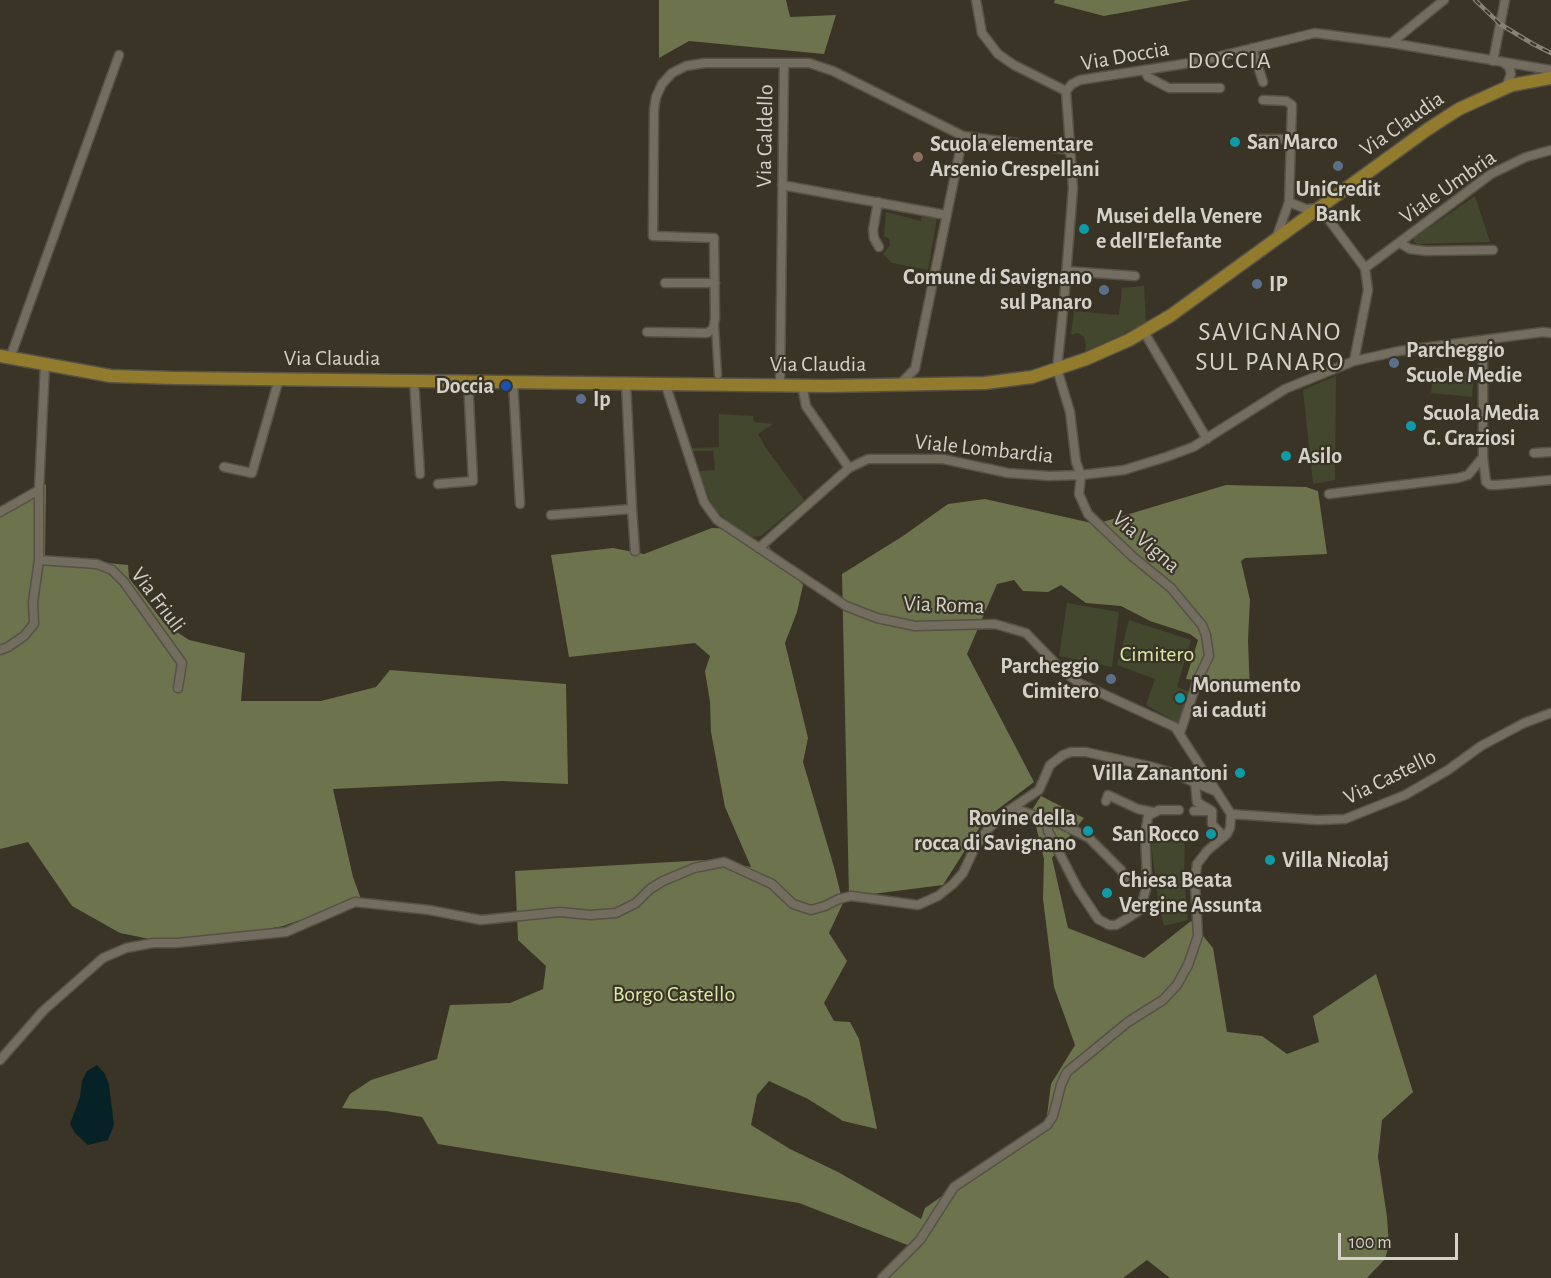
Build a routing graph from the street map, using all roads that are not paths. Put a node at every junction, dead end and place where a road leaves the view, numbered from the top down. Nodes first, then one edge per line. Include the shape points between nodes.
1 (976, 0) edge
2 (1443, 0) edge
3 (1505, 0) edge
4 (1391, 44) junction
5 (1252, 48) junction
6 (119, 55) dead end
7 (1493, 61) junction
8 (784, 63) junction
9 (1503, 63) junction
10 (1527, 67) junction
11 (1144, 70) junction
12 (1551, 70) edge
13 (1551, 78) edge
14 (1263, 82) dead end
15 (1537, 83) junction
16 (1220, 88) dead end
17 (1505, 88) junction
18 (1065, 91) junction
19 (1263, 100) dead end
20 (963, 136) junction
21 (1290, 138) junction
22 (1255, 139) dead end
23 (1070, 150) junction
24 (1551, 150) edge
25 (782, 185) junction
26 (878, 202) junction
27 (1289, 205) junction
28 (1320, 208) junction
29 (946, 215) junction
30 (1297, 225) junction
31 (1274, 242) junction
32 (1400, 243) junction
33 (879, 247) dead end
34 (1492, 250) dead end
35 (1365, 268) junction
36 (1067, 271) junction
37 (1135, 276) dead end
38 (665, 282) dead end
39 (714, 283) junction
40 (714, 320) junction
41 (647, 332) dead end
42 (1551, 333) edge
43 (1147, 337) dead end
44 (1483, 340) junction
45 (5, 357) edge
46 (1354, 361) junction
47 (45, 364) junction
48 (915, 369) junction
49 (1057, 369) junction
50 (718, 375) dead end
51 (279, 379) junction
52 (414, 380) junction
53 (468, 380) junction
54 (513, 381) junction
55 (626, 382) junction
56 (664, 383) junction
57 (780, 384) junction
58 (923, 384) junction
59 (802, 385) junction
60 (899, 385) junction
61 (1207, 439) junction
62 (1551, 452) edge
63 (1534, 453) dead end
64 (1483, 457) junction
65 (224, 467) dead end
66 (849, 468) junction
67 (420, 474) dead end
68 (1081, 475) junction
69 (1551, 480) edge
70 (438, 484) dead end
71 (39, 490) junction
72 (1329, 494) dead end
73 (519, 504) dead end
74 (632, 509) junction
75 (0, 512) edge
76 (551, 515) dead end
77 (759, 548) junction
78 (635, 551) dead end
79 (39, 560) junction
80 (0, 650) edge
81 (178, 688) dead end
82 (1551, 713) edge
83 (1180, 733) junction
84 (1195, 783) junction
85 (1218, 793) junction
86 (1106, 801) dead end
87 (1013, 808) junction
88 (1179, 810) dead end
89 (1194, 811) dead end
90 (1212, 811) junction
91 (1153, 812) junction
92 (1231, 814) junction
93 (1047, 820) junction
94 (1224, 837) junction
95 (1147, 877) dead end
96 (1125, 879) dead end
97 (1146, 889) dead end
98 (0, 1060) edge
99 (882, 1278) edge

1 - 18 street via 982,33 998,54
2 - 4 street
3 - 7 street
4 - 5 street, Via Doccia via 1315,33
4 - 7 street, Via Doccia
5 - 11 street, Via Doccia
5 - 14 street
6 - 45 street
7 - 9 street, Via Doccia
8 - 20 street via 809,63 833,71
8 - 25 street, Via Galdello
8 - 39 street, Via Galdello via 686,66 662,84 656,97 653,236 714,238
9 - 10 street, Via Doccia
9 - 17 street via 1511,74
10 - 12 street, Via Doccia
10 - 15 street
11 - 16 street via 1148,77 1169,88
11 - 18 street, Via Doccia via 1080,80
13 - 15 main road, Via Claudia
15 - 17 main road, Via Claudia
17 - 28 main road, Via Claudia via 1459,109 1428,129
18 - 23 street, Via Doccia
19 - 21 street via 1291,102
20 - 23 street
20 - 29 street
21 - 22 street
21 - 27 street
23 - 36 street, Via Doccia
24 - 32 street, Viale Umbria via 1491,174
25 - 26 street
25 - 57 street, Via Galdello
26 - 29 street
26 - 33 street via 873,230
27 - 28 street
27 - 30 street via 1290,220
27 - 31 street
28 - 30 main road, Via Claudia
28 - 35 street
29 - 48 street
30 - 31 main road, Via Claudia
31 - 49 main road, Via Claudia via 1144,332
32 - 34 street, Viale Umbria via 1426,251
32 - 35 street, Viale Umbria
35 - 46 street via 1368,290
36 - 37 street
36 - 49 street, Via Doccia
38 - 39 street
39 - 40 street, Via Galdello
40 - 41 street via 713,329 707,333
40 - 50 street, Via Galdello
42 - 44 street, Viale Lombardia
43 - 61 street
44 - 46 street, Viale Lombardia
44 - 64 street
45 - 47 main road, Via Claudia
46 - 61 street, Viale Lombardia via 1285,388
47 - 51 main road, Via Claudia via 111,376
47 - 71 street
48 - 58 street
48 - 60 street
49 - 58 main road, Via Claudia via 1032,377 984,383
49 - 68 street, Via Vigna via 1071,412
51 - 52 main road, Via Claudia
51 - 65 street via 252,473
52 - 53 main road, Via Claudia
52 - 67 street
53 - 54 main road, Via Claudia
53 - 70 street via 473,481
54 - 55 main road, Via Claudia
54 - 73 street
55 - 56 main road, Via Claudia
55 - 74 street
56 - 57 main road, Via Claudia
56 - 77 street, Via Roma via 704,502 717,520
57 - 59 main road, Via Claudia
58 - 60 main road, Via Claudia
59 - 60 main road, Via Claudia
59 - 66 street via 806,406
61 - 68 street, Viale Lombardia via 1124,470
62 - 63 street
64 - 69 street via 1486,482 1490,485
64 - 72 street via 1468,474 1458,478
66 - 68 street, Viale Lombardia via 868,459 943,459 1008,473
66 - 77 street
68 - 83 street, Via Vigna via 1079,494 1088,514 1171,588 1202,625 1209,656
71 - 75 street
71 - 79 street
74 - 76 street
74 - 78 street
77 - 83 street, Via Roma via 846,606 877,618 915,626 995,624 1026,633 1079,683 1168,722
79 - 80 street via 34,624 24,636
79 - 81 street, Via Friuli via 97,564 112,570 182,663
82 - 92 street, Via Castello via 1481,746 1405,795 1345,819
83 - 85 street, Via Roma
84 - 85 street
84 - 87 street via 1138,764 1071,752 1056,759 1039,790
84 - 90 street via 1197,802
85 - 92 street, Via Roma
86 - 91 street via 1108,795
87 - 93 street
87 - 98 street via 988,829 953,884 918,905 851,896 811,910 793,904 771,884 724,862 694,868 663,881 616,913 560,912 481,920 355,902 286,932 126,948 103,957 43,1011
88 - 91 street
89 - 90 street
90 - 94 street via 1212,825
91 - 95 street via 1146,823
92 - 94 street via 1230,828
93 - 96 street via 1089,838
93 - 97 street via 1048,831 1098,919 1116,925 1131,916 1140,910
94 - 99 street via 1197,864 1198,936 1177,985 1163,1000 1128,1022 1067,1072 1047,1125 954,1187 920,1240

